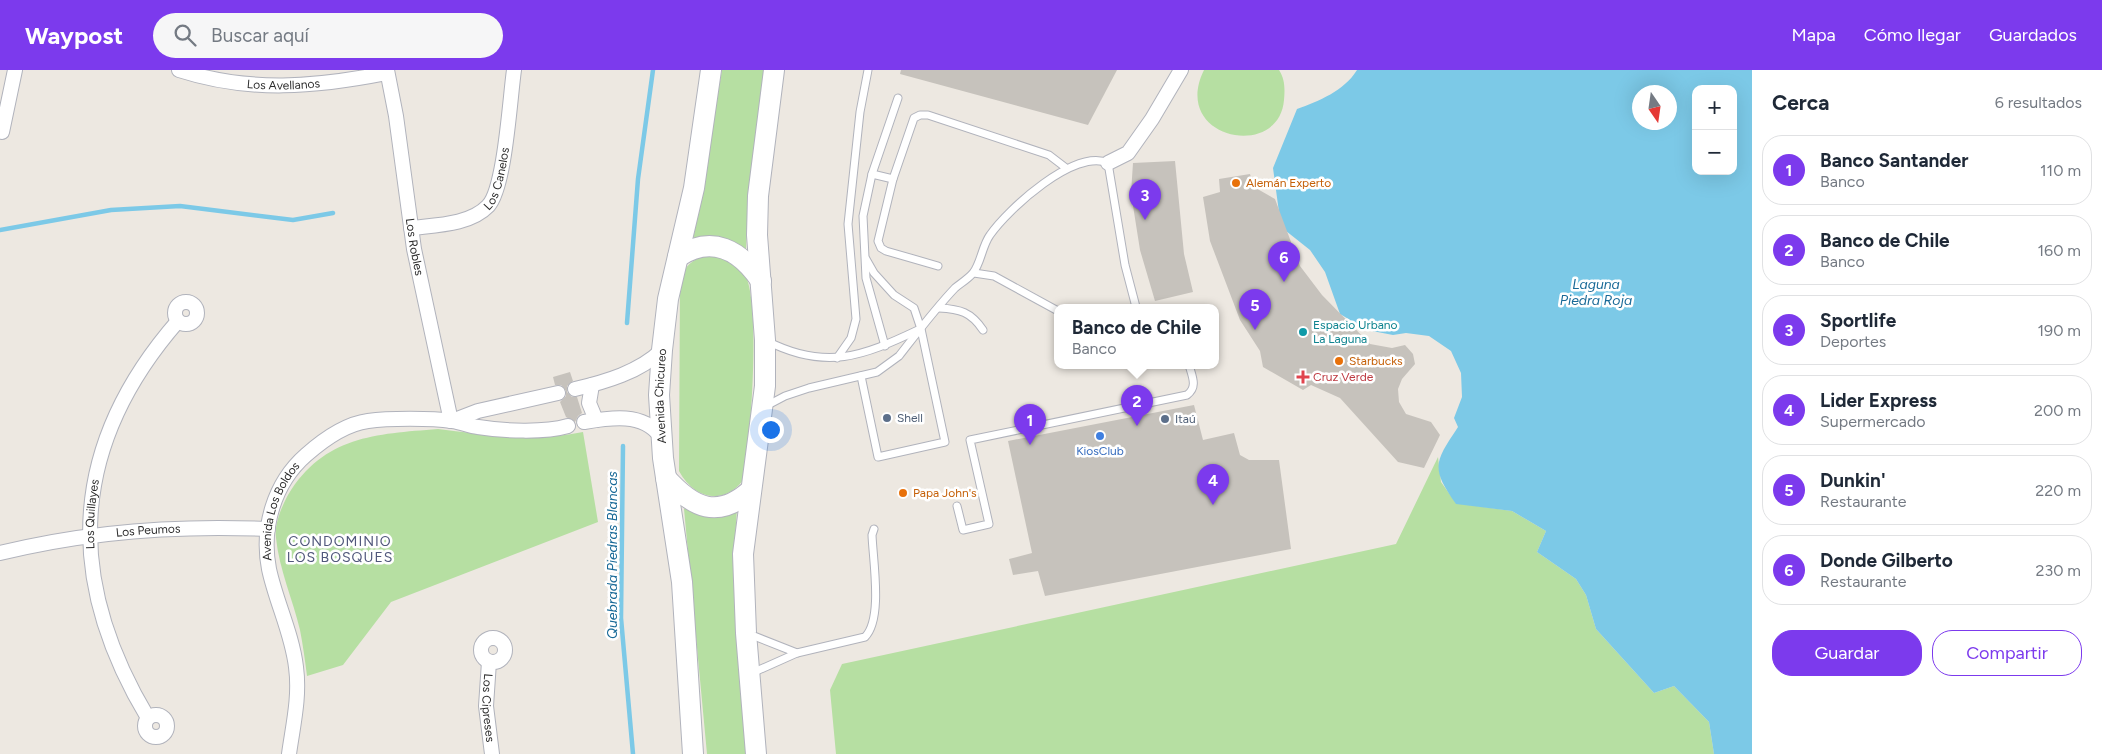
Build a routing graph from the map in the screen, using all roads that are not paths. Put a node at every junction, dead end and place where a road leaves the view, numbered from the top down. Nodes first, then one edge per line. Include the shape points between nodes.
1 (15, 70) edge
2 (180, 70) edge
3 (514, 70) edge
4 (711, 70) edge
5 (774, 70) edge
6 (868, 70) edge
7 (1181, 70) edge
8 (387, 71) edge
9 (898, 98) dead end
10 (2, 132) dead end
11 (1108, 163) junction
12 (1066, 168) junction
13 (872, 174) junction
14 (893, 180) junction
15 (411, 228) junction
16 (678, 257) junction
17 (866, 259) junction
18 (938, 266) dead end
19 (974, 273) junction
20 (761, 281) junction
21 (1135, 304) edge
22 (939, 308) junction
23 (1054, 309) edge
24 (178, 321) dead end
25 (921, 329) junction
26 (983, 330) dead end
27 (765, 340) junction
28 (885, 346) junction
29 (662, 350) junction
30 (837, 358) junction
31 (1190, 369) edge
32 (861, 376) junction
33 (592, 385) junction
34 (575, 389) dead end
35 (558, 394) dead end
36 (763, 407) junction
37 (451, 421) junction
38 (568, 426) dead end
39 (660, 436) junction
40 (666, 478) junction
41 (751, 490) junction
42 (957, 506) dead end
43 (268, 528) junction
44 (874, 529) dead end
45 (89, 535) junction
46 (0, 552) edge
47 (746, 633) junction
48 (797, 653) junction
49 (489, 662) dead end
50 (749, 674) junction
51 (148, 718) dead end
52 (289, 754) edge
53 (492, 754) edge
54 (693, 754) edge
55 (756, 754) edge

1 - 10 street
2 - 8 street, Los Avellanos via 275,86 329,84
3 - 15 street, Los Canelos via 501,172 492,200 482,211 467,218
4 - 16 main road, Avenida Chicureo via 694,188
5 - 20 main road via 758,187 757,235
6 - 30 lane via 860,112 848,224 856,319 851,338
7 - 11 street via 1128,154
8 - 15 street, Los Robles
9 - 13 lane
11 - 12 lane via 1101,160
11 - 21 lane via 1125,265
12 - 14 lane via 1049,155 920,115 914,118
12 - 19 lane via 1031,192 999,223 983,247
13 - 14 lane
13 - 17 lane via 864,216
14 - 18 lane via 879,246
15 - 37 street, Los Robles
16 - 20 main road via 700,247 724,248 746,262
16 - 29 main road, Avenida Chicureo via 668,299
17 - 25 lane via 894,295 914,308
17 - 28 lane via 866,278
19 - 22 lane
19 - 23 lane via 994,276
20 - 27 main road
22 - 25 lane
22 - 26 lane via 964,310
24 - 45 street, Los Quillayes via 150,355 110,428 96,472
25 - 28 lane
25 - 32 lane via 889,364 877,372
25 - 32 lane via 945,442 878,456
27 - 30 lane via 789,352
27 - 36 main road
28 - 30 lane
29 - 33 street via 650,362
29 - 39 main road, Avenida Chicureo
31 - 42 lane via 1194,383 1187,395 970,440 989,524 964,530
32 - 36 lane via 809,388
33 - 34 street
33 - 39 street via 590,421 638,420 655,428
35 - 37 street, Avenida Los Boldos via 478,411
36 - 41 main road
37 - 38 street, Avenida Los Boldos via 478,427 540,430
37 - 43 street, Avenida Los Boldos via 368,421 332,436 311,450 291,470 276,496
39 - 40 main road, Avenida Chicureo
40 - 41 main road via 686,498 706,507 729,505
40 - 54 main road, Avenida Chicureo via 682,582
41 - 47 main road via 743,554
43 - 45 street, Los Peumos via 177,528
43 - 52 street, Avenida Los Boldos via 269,569 297,671
44 - 48 lane via 875,616 872,630 865,637
45 - 46 street, Los Peumos
45 - 51 street, Los Quillayes via 91,568 103,624 124,675
47 - 48 lane
47 - 50 main road
48 - 50 lane
49 - 53 street, Los Cipreses via 486,706
50 - 55 main road

